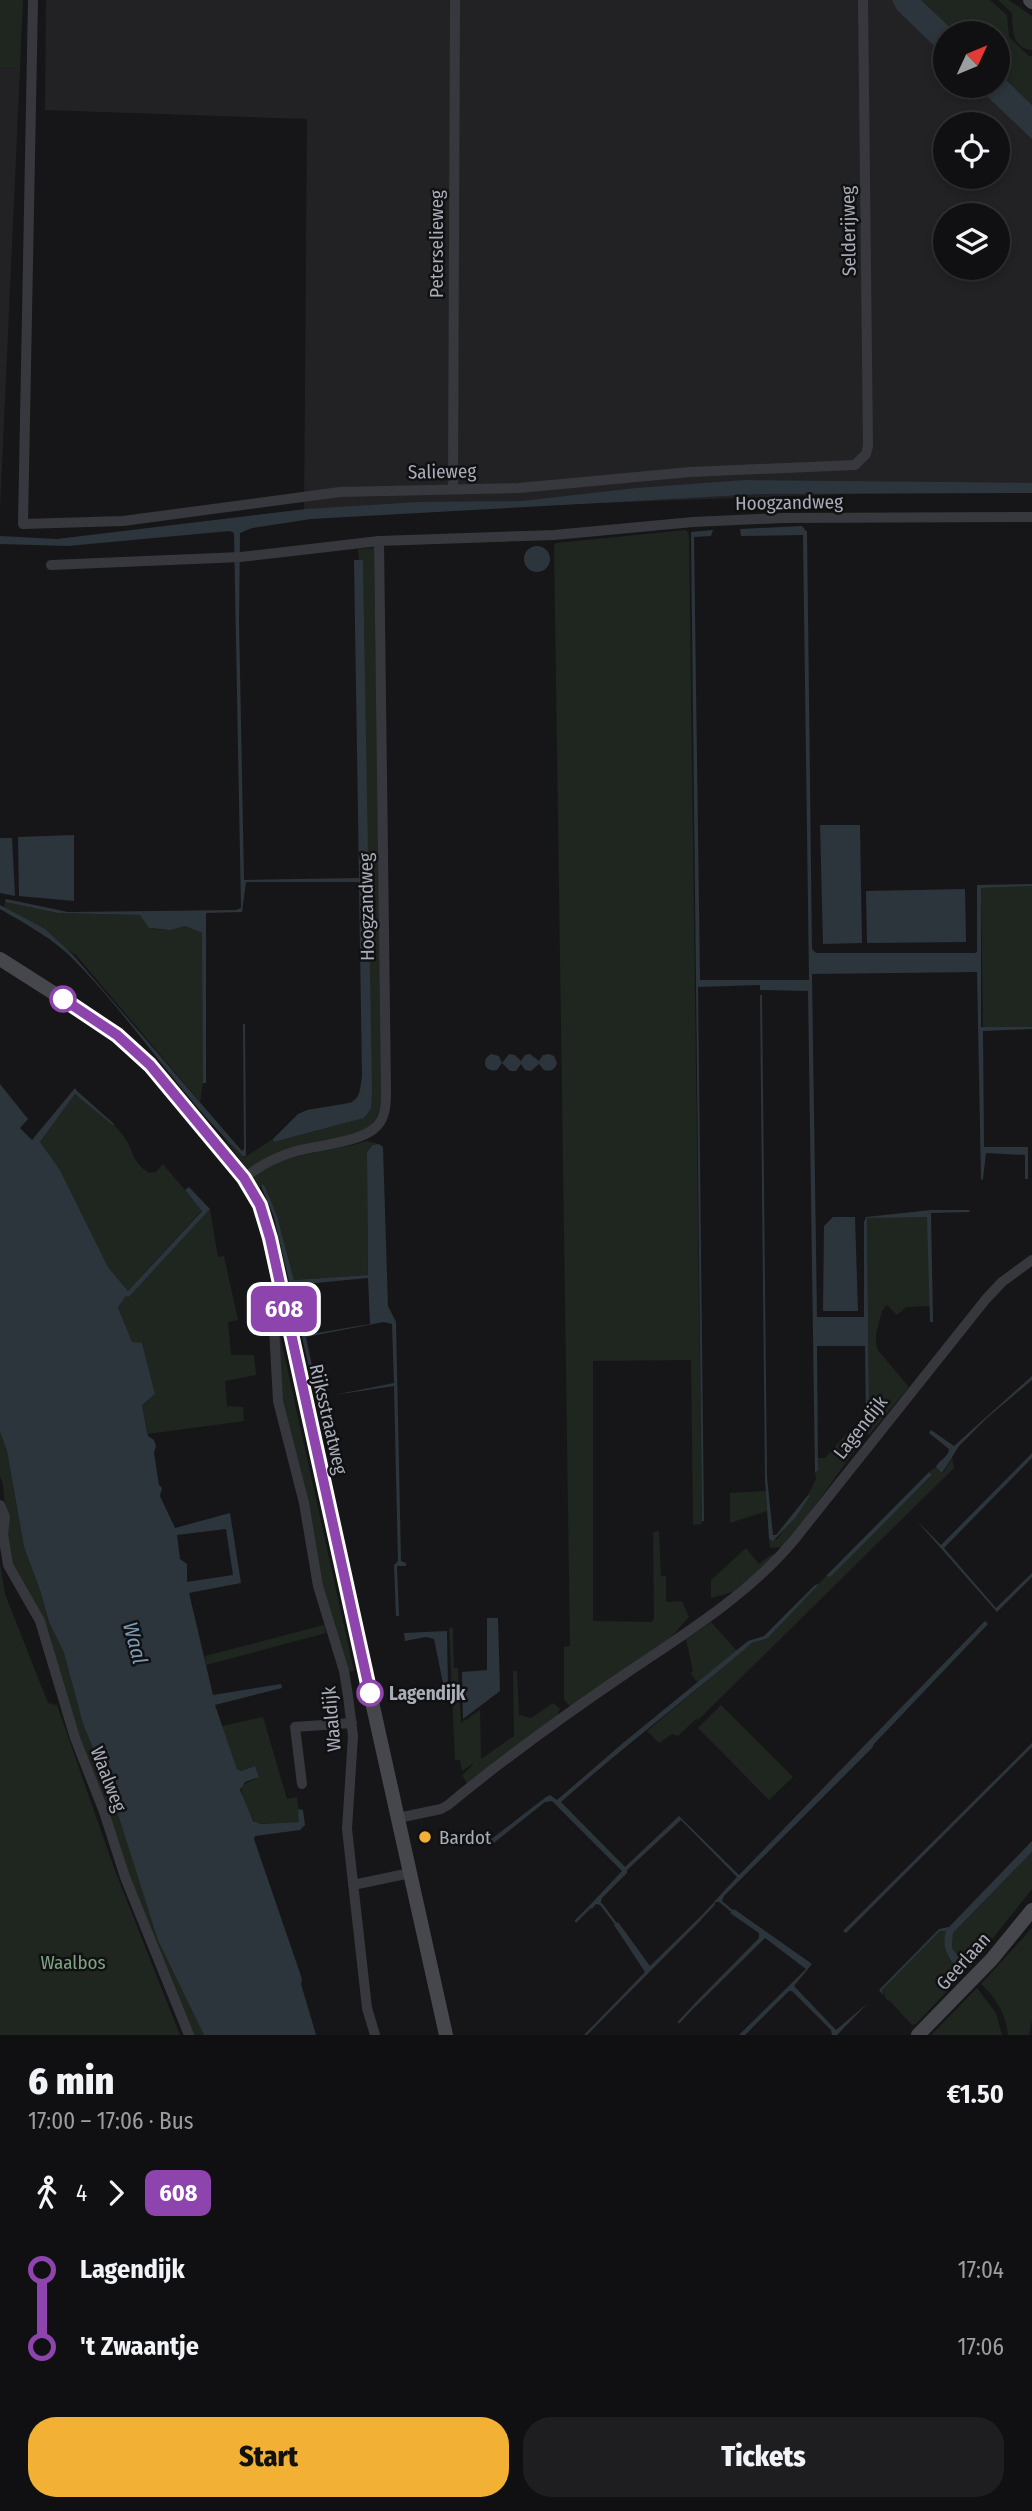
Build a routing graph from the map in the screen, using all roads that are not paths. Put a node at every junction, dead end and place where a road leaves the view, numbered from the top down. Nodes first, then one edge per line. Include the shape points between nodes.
1 (33, 0) edge
2 (455, 0) edge
3 (863, 0) edge
4 (861, 461) joint
5 (453, 488) junction
6 (1032, 517) edge
7 (379, 541) junction
8 (51, 565) dead end
9 (0, 959) edge
10 (244, 1178) junction
11 (1032, 1260) edge
12 (279, 1284) junction
13 (0, 1505) edge
14 (1, 1534) edge
15 (352, 1723) junction
16 (302, 1784) dead end
17 (398, 1818) junction
18 (410, 1873) junction
19 (353, 1885) junction
20 (1032, 1910) edge
21 (189, 2035) edge
22 (375, 2035) edge
23 (446, 2035) edge
24 (918, 2035) edge

1 - 5 street, Salieweg via 23,524 123,521 340,492
2 - 5 street, Peterselieweg
3 - 4 street, Selderijweg via 868,446
4 - 5 street, Salieweg via 855,465 690,472 519,488
6 - 7 street, Hoogzandweg via 783,518 554,535
7 - 8 street, Hoogzandweg via 238,557
7 - 10 street, Hoogzandweg via 384,1113 371,1132 290,1153
9 - 10 street, Rijksstraatweg via 34,974 138,1053
10 - 12 street, Rijksstraatweg via 264,1219
11 - 17 street, Lagendijk via 986,1298 771,1565 707,1618 518,1750 448,1805
12 - 15 street, Waaldijk via 272,1292 278,1401 304,1503 318,1586 344,1671
12 - 17 street, Rijksstraatweg
13 - 14 street, Waalweg via 5,1517
14 - 21 street, Waalweg via 8,1565 40,1621 75,1738 125,1877
15 - 16 street via 295,1727
15 - 19 street, Waaldijk via 347,1829
17 - 18 street, Rijksstraatweg
18 - 19 street
18 - 23 street, Rijksstraatweg
19 - 22 street, Waaldijk via 367,2008
20 - 24 street, Geerlaan

